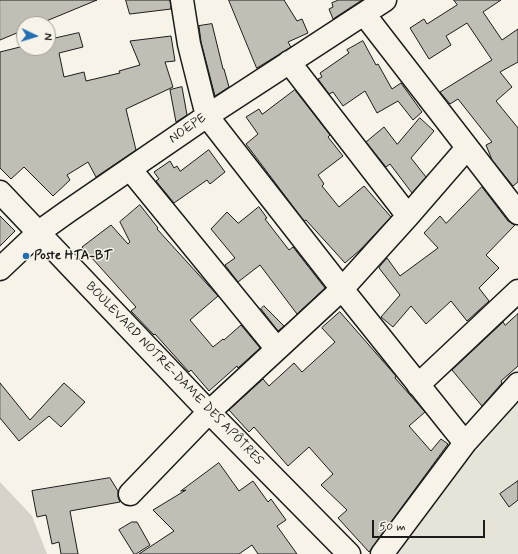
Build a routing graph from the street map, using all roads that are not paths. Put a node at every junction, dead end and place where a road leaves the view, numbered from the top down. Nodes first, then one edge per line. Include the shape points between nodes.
1 (182, 0) edge
2 (385, 0) edge
3 (364, 14) junction
4 (289, 62) junction
5 (207, 116) junction
6 (467, 148) junction
7 (130, 169) junction
8 (0, 192) edge
9 (518, 213) edge
10 (408, 216) junction
11 (39, 232) junction
12 (0, 269) edge
13 (342, 289) junction
14 (518, 291) edge
15 (277, 349) junction
16 (518, 384) edge
17 (418, 385) junction
18 (209, 412) junction
19 (465, 443) junction
20 (130, 494) dead end
21 (350, 554) edge
22 (382, 554) edge

1 - 5 street via 189,44
2 - 3 street, NOEPE
3 - 4 street, NOEPE
3 - 6 street
4 - 5 street, NOEPE
4 - 10 street
5 - 7 street, NOEPE
5 - 13 street
6 - 9 street
6 - 10 street
7 - 11 street, NOEPE
7 - 15 street
8 - 11 street, BOULEVARD NOTRE-DAME DES APÔTRES
10 - 13 street
11 - 12 street, NOEPE
11 - 18 street, BOULEVARD NOTRE-DAME DES APÔTRES
13 - 15 street
13 - 17 street
14 - 17 street
15 - 18 street
16 - 19 street
17 - 19 street
18 - 20 street
18 - 21 street, BOULEVARD NOTRE-DAME DES APÔTRES
19 - 22 street

